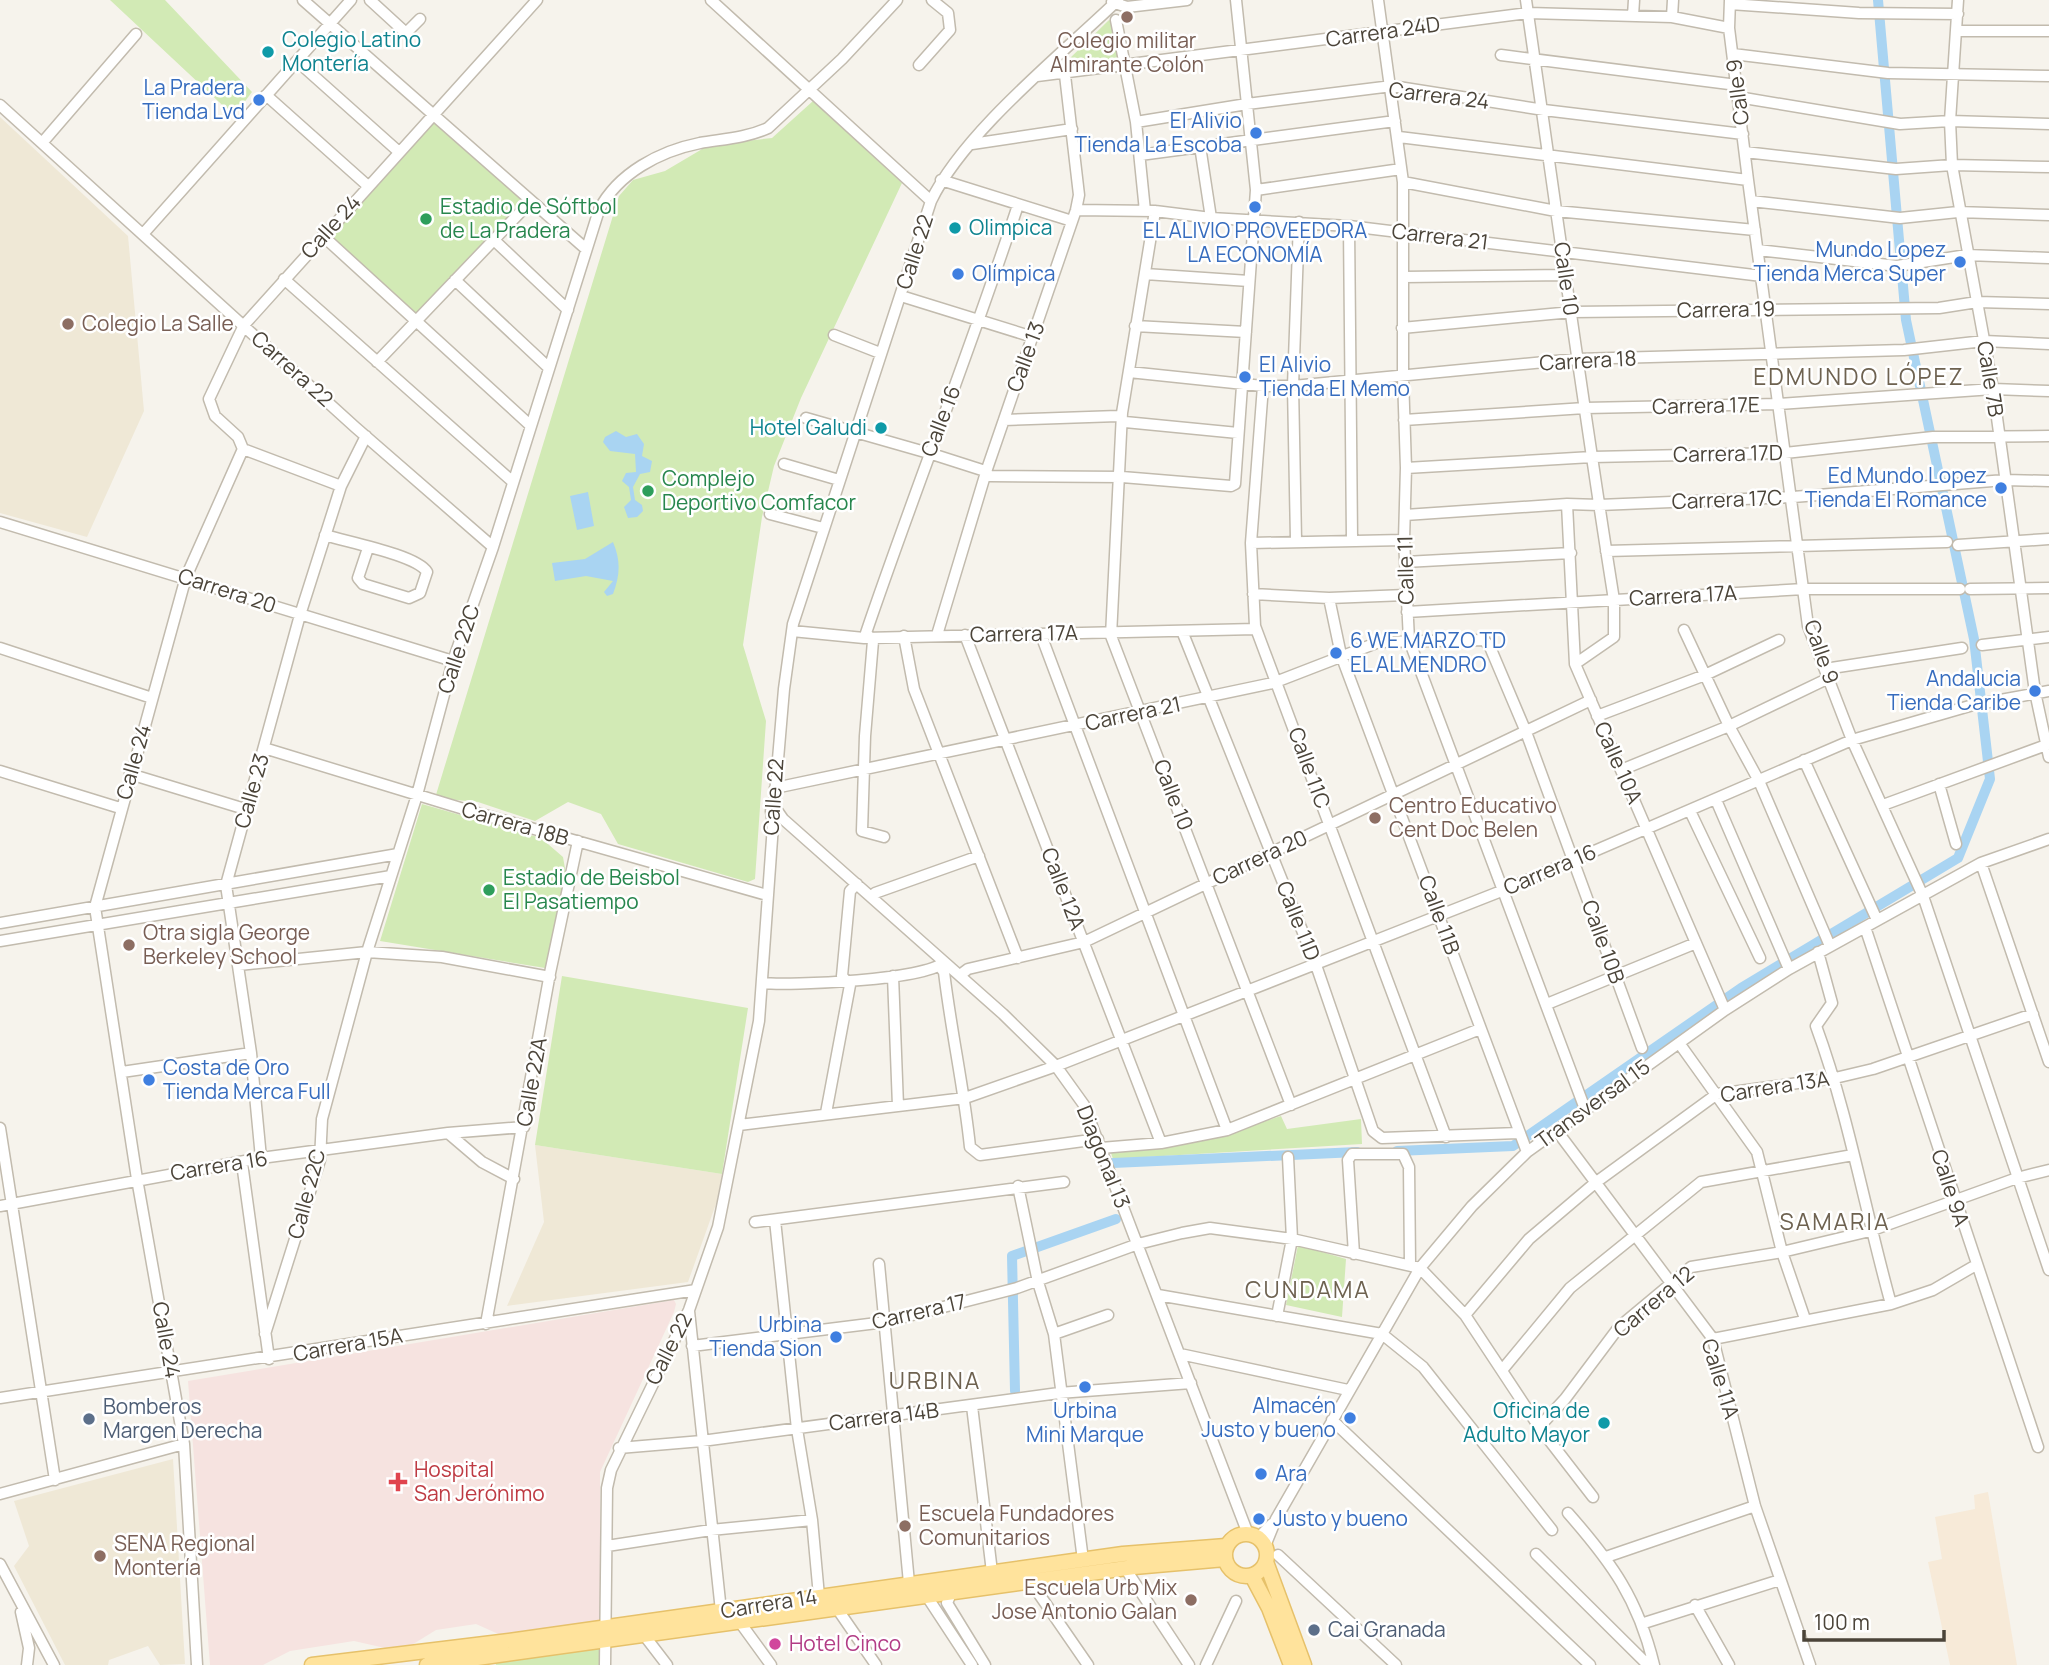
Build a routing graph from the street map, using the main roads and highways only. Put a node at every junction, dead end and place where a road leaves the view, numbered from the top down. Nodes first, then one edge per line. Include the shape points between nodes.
1 (1225, 1552) junction
2 (1272, 1559) junction
3 (1252, 1576) junction
4 (606, 1634) junction
5 (490, 1661) edge
6 (312, 1665) edge
7 (427, 1665) edge
8 (1291, 1665) edge
9 (1304, 1665) edge

1 - 2 main road via 1235,1536 1257,1539
1 - 3 main road via 1234,1573
1 - 4 main road, Carrera 14 via 644,1635
1 - 4 main road, Carrera 14 via 1083,1560 992,1572 721,1611
2 - 3 main road
2 - 9 main road
3 - 8 main road
4 - 5 main road, Carrera 14
4 - 6 main road, Carrera 14
5 - 7 main road, Carrera 14

